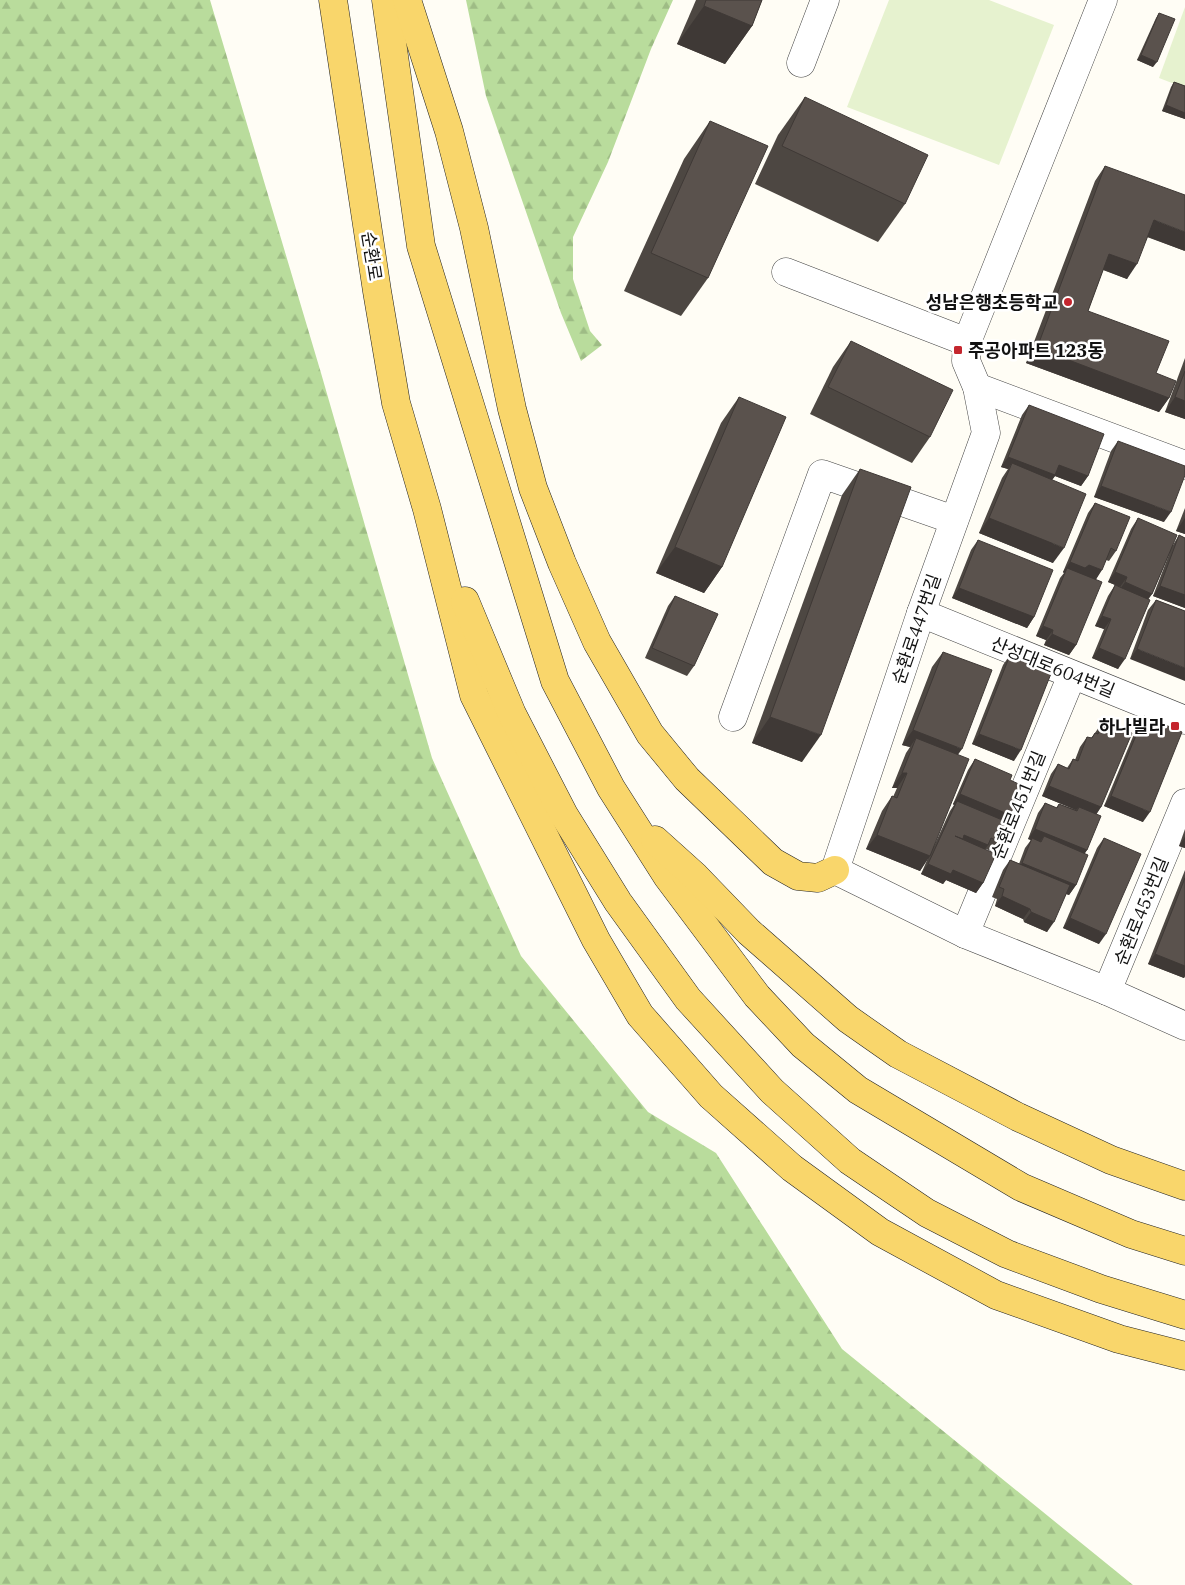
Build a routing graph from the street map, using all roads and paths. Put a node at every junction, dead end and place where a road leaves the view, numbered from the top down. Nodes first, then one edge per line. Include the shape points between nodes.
1 (333, 0) edge
2 (386, 0) edge
3 (407, 0) edge
4 (825, 0) edge
5 (1103, 0) edge
6 (801, 63) dead end
7 (786, 272) dead end
8 (967, 342) junction
9 (977, 387) junction
10 (1185, 465) edge
11 (427, 509) junction
12 (954, 520) junction
13 (921, 614) junction
14 (1072, 676) junction
15 (733, 717) dead end
16 (1185, 720) edge
17 (1185, 803) edge
18 (629, 816) junction
19 (835, 870) junction
20 (965, 934) junction
21 (1108, 991) junction
22 (1185, 1026) edge
23 (1185, 1186) edge
24 (1185, 1251) edge
25 (1185, 1315) edge
26 (1185, 1356) edge

1 - 11 main road, 순환로 via 396,404
2 - 18 main road via 420,246 555,681
3 - 19 main road via 449,131 533,488 597,642 650,734 687,779 773,862 798,876 818,878
4 - 6 street
5 - 8 street
7 - 8 street
8 - 9 street, 순환로447번길 via 966,361
9 - 10 street
9 - 12 street, 순환로447번길 via 986,434
11 - 25 main road via 512,714 564,815 618,902 688,998 772,1091 850,1161 927,1213 1007,1254 1101,1289
11 - 26 main road via 474,695 508,766 596,940 640,1014 711,1096 792,1168 880,1232 996,1295 1119,1339
12 - 13 street, 순환로447번길
12 - 15 street via 822,474
13 - 14 street, 산성대로604번길
13 - 19 street, 순환로447번길
14 - 16 street, 산성대로604번길
14 - 20 street, 순환로451번길
17 - 21 street, 순환로453번길
18 - 23 main road via 695,876 756,939 848,1019 898,1054 1018,1117 1103,1156
18 - 24 main road via 667,876 757,996 803,1045 858,1090 1021,1187 1131,1234
19 - 20 street
20 - 21 street
21 - 22 street

